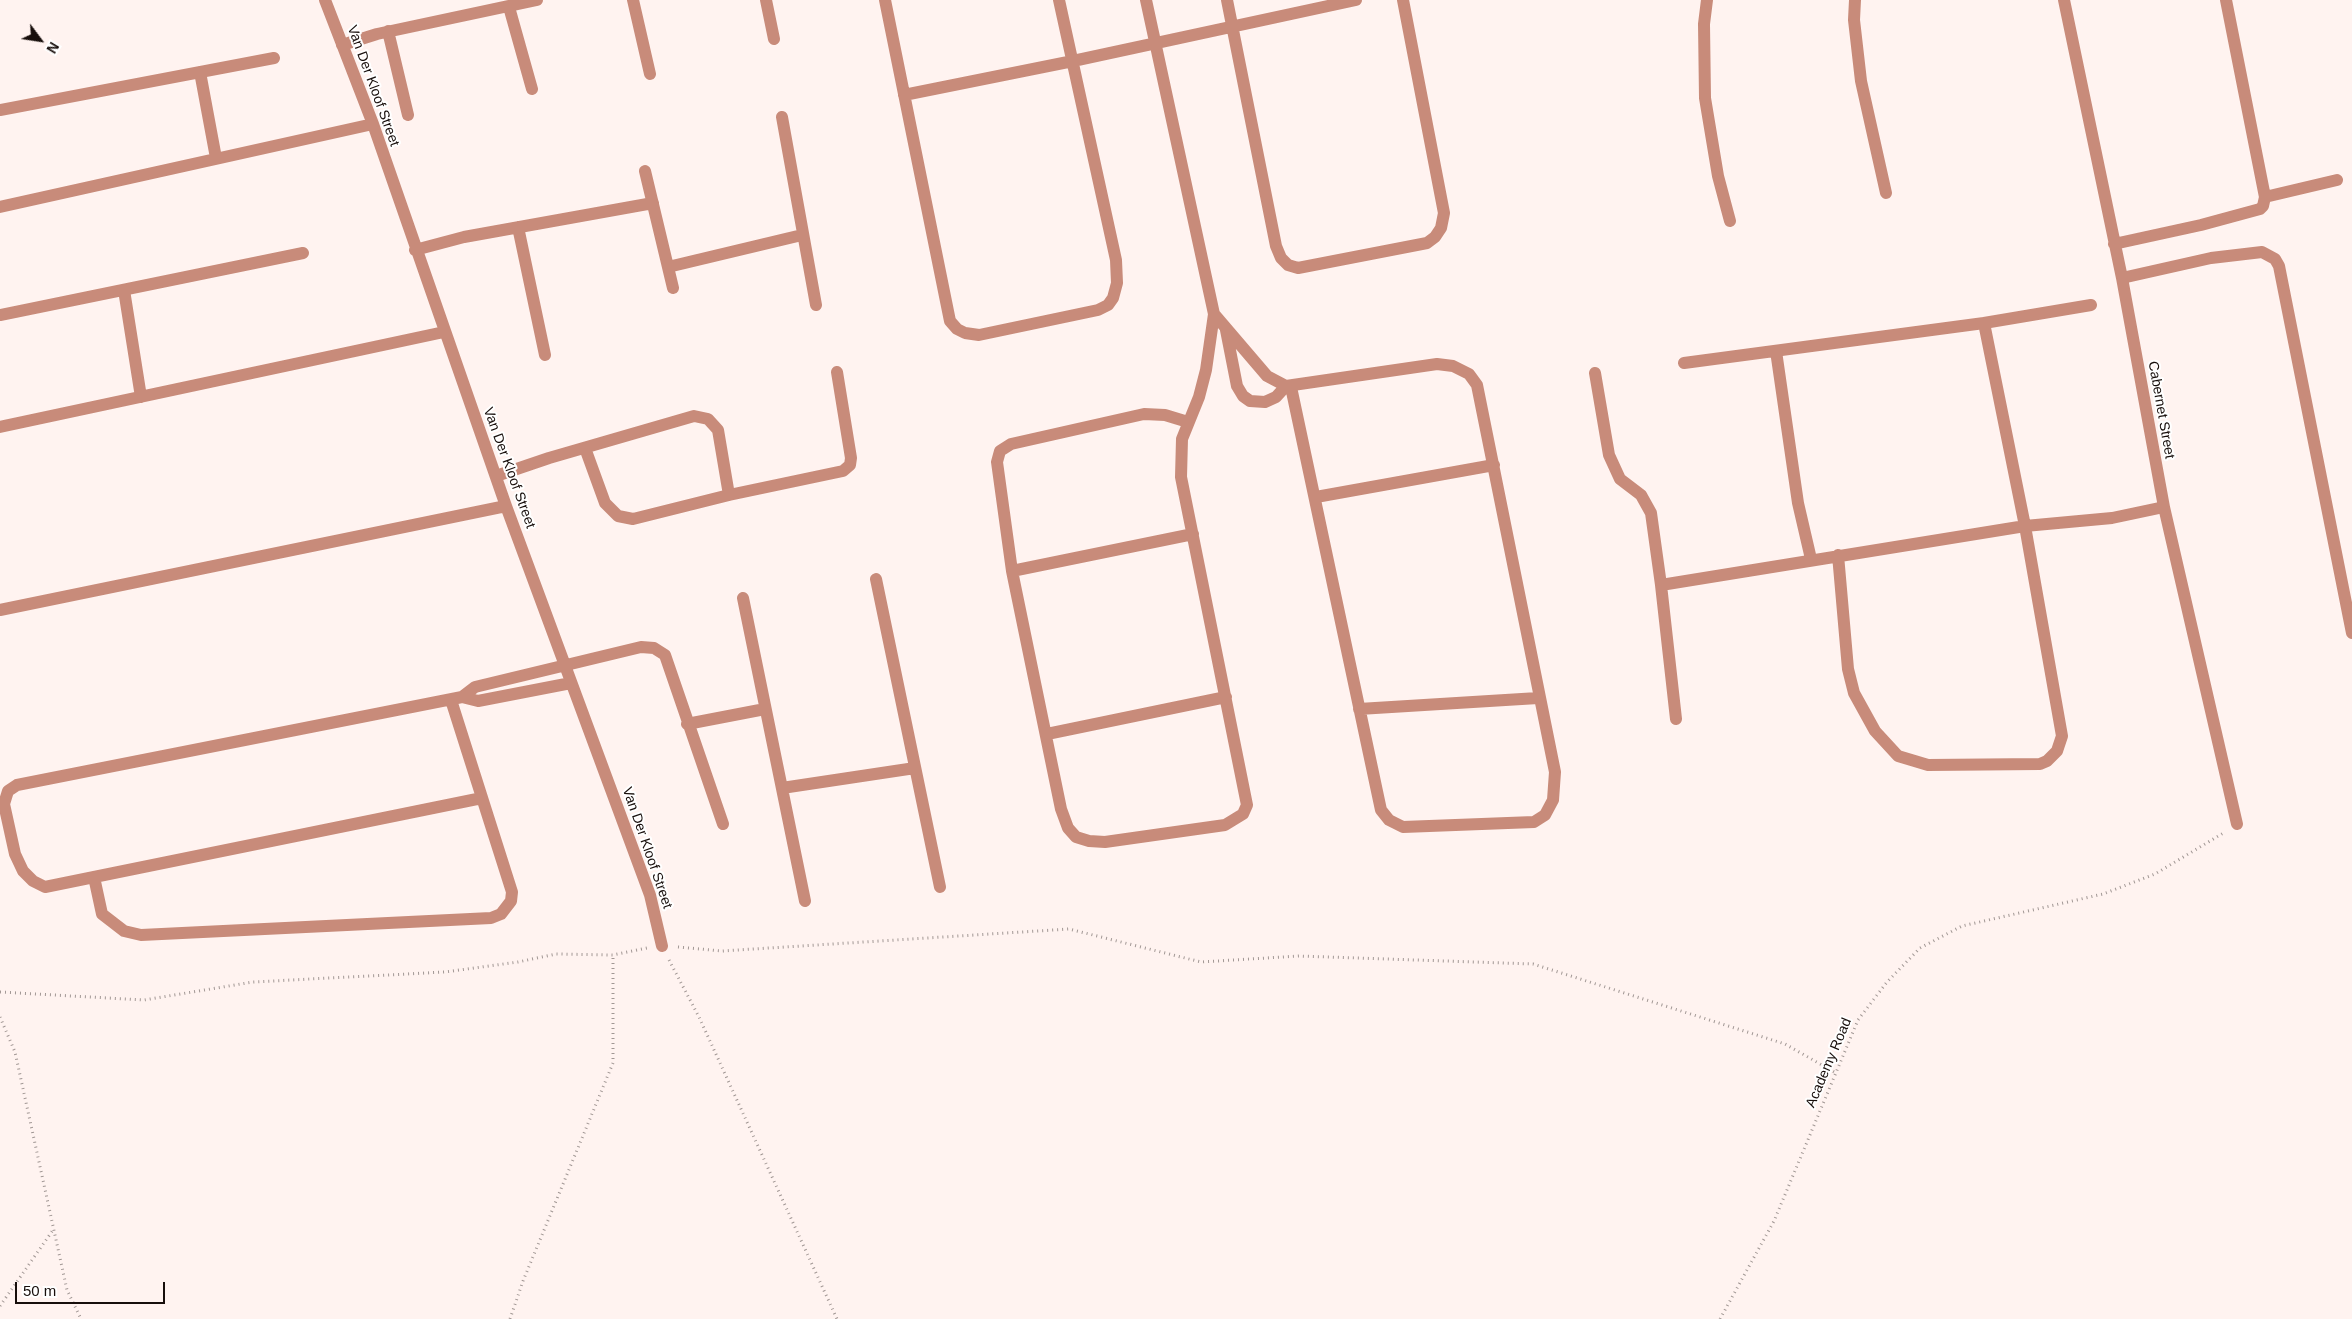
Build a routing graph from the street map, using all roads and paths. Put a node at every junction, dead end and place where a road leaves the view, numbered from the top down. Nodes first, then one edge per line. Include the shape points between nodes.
1 (325, 0) edge
2 (537, 0) edge
3 (633, 0) edge
4 (766, 0) edge
5 (885, 0) edge
6 (1060, 0) edge
7 (1146, 0) edge
8 (1227, 0) edge
9 (1356, 0) edge
10 (1403, 0) edge
11 (1707, 0) edge
12 (1855, 0) edge
13 (2064, 0) edge
14 (2226, 0) edge
15 (509, 6) junction
16 (1232, 26) junction
17 (388, 31) junction
18 (774, 39) dead end
19 (1154, 43) junction
20 (342, 45) junction
21 (274, 58) dead end
22 (1073, 61) junction
23 (200, 72) junction
24 (650, 74) dead end
25 (532, 89) dead end
26 (904, 95) junction
27 (0, 110) edge
28 (408, 115) dead end
29 (782, 117) dead end
30 (373, 124) junction
31 (216, 158) junction
32 (645, 171) dead end
33 (2337, 180) dead end
34 (1886, 192) dead end
35 (2265, 197) junction
36 (653, 203) junction
37 (0, 207) edge
38 (1730, 221) dead end
39 (518, 227) junction
40 (802, 235) junction
41 (2114, 244) junction
42 (415, 250) junction
43 (304, 253) dead end
44 (668, 267) junction
45 (2122, 278) junction
46 (673, 288) dead end
47 (124, 290) junction
48 (2091, 305) dead end
49 (816, 306) dead end
50 (1214, 314) junction
51 (0, 315) edge
52 (1984, 323) junction
53 (1225, 327) junction
54 (444, 332) junction
55 (1776, 351) junction
56 (545, 354) dead end
57 (1684, 363) dead end
58 (837, 372) dead end
59 (1595, 374) dead end
60 (1289, 386) junction
61 (142, 397) junction
62 (1188, 422) junction
63 (0, 427) edge
64 (585, 448) junction
65 (1494, 465) junction
66 (496, 476) junction
67 (729, 495) junction
68 (1316, 497) junction
69 (506, 506) junction
70 (2164, 507) junction
71 (2026, 526) junction
72 (1193, 534) junction
73 (1838, 555) junction
74 (1811, 559) junction
75 (1012, 571) junction
76 (876, 579) dead end
77 (1661, 585) junction
78 (743, 598) dead end
79 (0, 610) edge
80 (2352, 633) edge
81 (564, 665) junction
82 (527, 674) junction
83 (571, 683) junction
84 (530, 691) junction
85 (1226, 697) junction
86 (1538, 698) junction
87 (457, 699) junction
88 (765, 709) junction
89 (1359, 709) junction
90 (1676, 719) dead end
91 (687, 724) junction
92 (1047, 734) junction
93 (915, 768) junction
94 (782, 788) junction
95 (482, 798) junction
96 (723, 824) dead end
97 (2237, 824) joint
98 (94, 877) junction
99 (940, 887) dead end
100 (805, 901) dead end
101 (662, 946) junction
102 (613, 955) junction
103 (0, 992) edge
104 (0, 1017) edge
105 (1836, 1074) junction
106 (54, 1230) junction
107 (0, 1306) edge
108 (81, 1319) edge
109 (510, 1319) edge
110 (837, 1319) edge
111 (1720, 1319) edge

1 - 20 street, Van Der Kloof Street
2 - 15 street
3 - 24 street
4 - 18 street
5 - 26 street
6 - 22 street
7 - 19 street
8 - 16 street
9 - 16 street
10 - 16 street via 1444,213 1441,228 1427,244 1298,268 1288,265 1276,246
11 - 38 street via 1704,24 1705,98 1718,176
12 - 34 street via 1861,81
13 - 41 street, Cabernet Street
14 - 35 street
15 - 17 street
15 - 25 street
16 - 19 street
17 - 20 street
17 - 28 street
19 - 22 street
19 - 50 street
20 - 30 street, Van Der Kloof Street
21 - 23 street
22 - 26 street
22 - 26 street via 1116,260 1117,283 1113,298 1098,310 979,335 965,333 950,321
23 - 27 street
23 - 31 street
29 - 40 street
30 - 31 street
30 - 42 street, Van Der Kloof Street
31 - 37 street
32 - 36 street
33 - 35 street
35 - 41 street via 2260,209
36 - 39 street
36 - 44 street
39 - 42 street
39 - 56 street
40 - 44 street
40 - 49 street
41 - 45 street, Cabernet Street
42 - 54 street, Van Der Kloof Street
43 - 47 street
44 - 46 street
45 - 70 street, Cabernet Street
45 - 80 street via 2211,258 2262,252 2275,259 2281,275
47 - 51 street
47 - 61 street
48 - 52 street
50 - 53 street
50 - 62 street via 1206,370
52 - 55 street
52 - 71 street
53 - 60 street via 1267,376
53 - 60 street via 1237,386 1243,396 1250,401 1265,402
54 - 61 street
54 - 66 street, Van Der Kloof Street
55 - 57 street
55 - 74 street via 1798,503
58 - 67 street via 850,465 843,471
59 - 77 street via 1609,456 1620,479 1641,496 1651,513
60 - 65 street via 1437,364 1453,366 1469,374 1477,385
60 - 68 street
61 - 63 street
62 - 72 street via 1181,446 1181,477
62 - 75 street via 1165,415 1144,414 1011,444 1000,451 997,462
64 - 66 street
64 - 67 street via 604,504 618,516 633,520
64 - 67 street via 694,416 708,419 718,430
65 - 68 street
65 - 86 street
66 - 69 street, Van Der Kloof Street
68 - 89 street
69 - 79 street
69 - 81 street, Van Der Kloof Street
70 - 71 street via 2112,518
70 - 97 street, Cabernet Street
71 - 73 street
71 - 73 street via 2062,736 2057,751 2047,762 2040,764 1928,765 1898,756 1885,743 1862,711 1848,669
72 - 75 street
72 - 85 street
73 - 74 street
74 - 77 street
75 - 92 street
76 - 93 street
77 - 90 street
78 - 88 street
81 - 82 street
81 - 83 street, Van Der Kloof Street
81 - 91 street via 642,646 654,648 665,655
82 - 84 street
82 - 87 street via 475,687
83 - 84 street
83 - 101 street, Van Der Kloof Street via 650,895
84 - 87 street via 478,701
85 - 92 street
85 - 92 street via 1247,805 1243,814 1226,825 1105,842 1076,837 1068,828 1061,809
86 - 89 street
86 - 89 street via 1555,772 1553,800 1545,815 1534,822 1403,827 1389,820 1381,810
87 - 95 street
87 - 98 street via 17,785 8,791 4,804 15,854 33,882 45,887
88 - 91 street
88 - 94 street
91 - 96 street
93 - 94 street
93 - 99 street
94 - 100 street
95 - 98 street
95 - 98 street via 512,892 507,908 492,918 141,935 124,931 102,914
97 - 105 path, Academy Road via 2155,874 2103,894 1962,926 1920,948 1887,982 1858,1020
101 - 102 path
101 - 105 path via 722,951 1069,929 1201,962 1298,956 1533,964 1785,1044
101 - 110 path via 699,1017
102 - 103 path via 556,954 445,972 253,982 144,1000
102 - 109 path via 613,1063
104 - 106 path via 15,1052
105 - 111 path, Academy Road via 1774,1221
106 - 107 path
106 - 108 path via 67,1290

